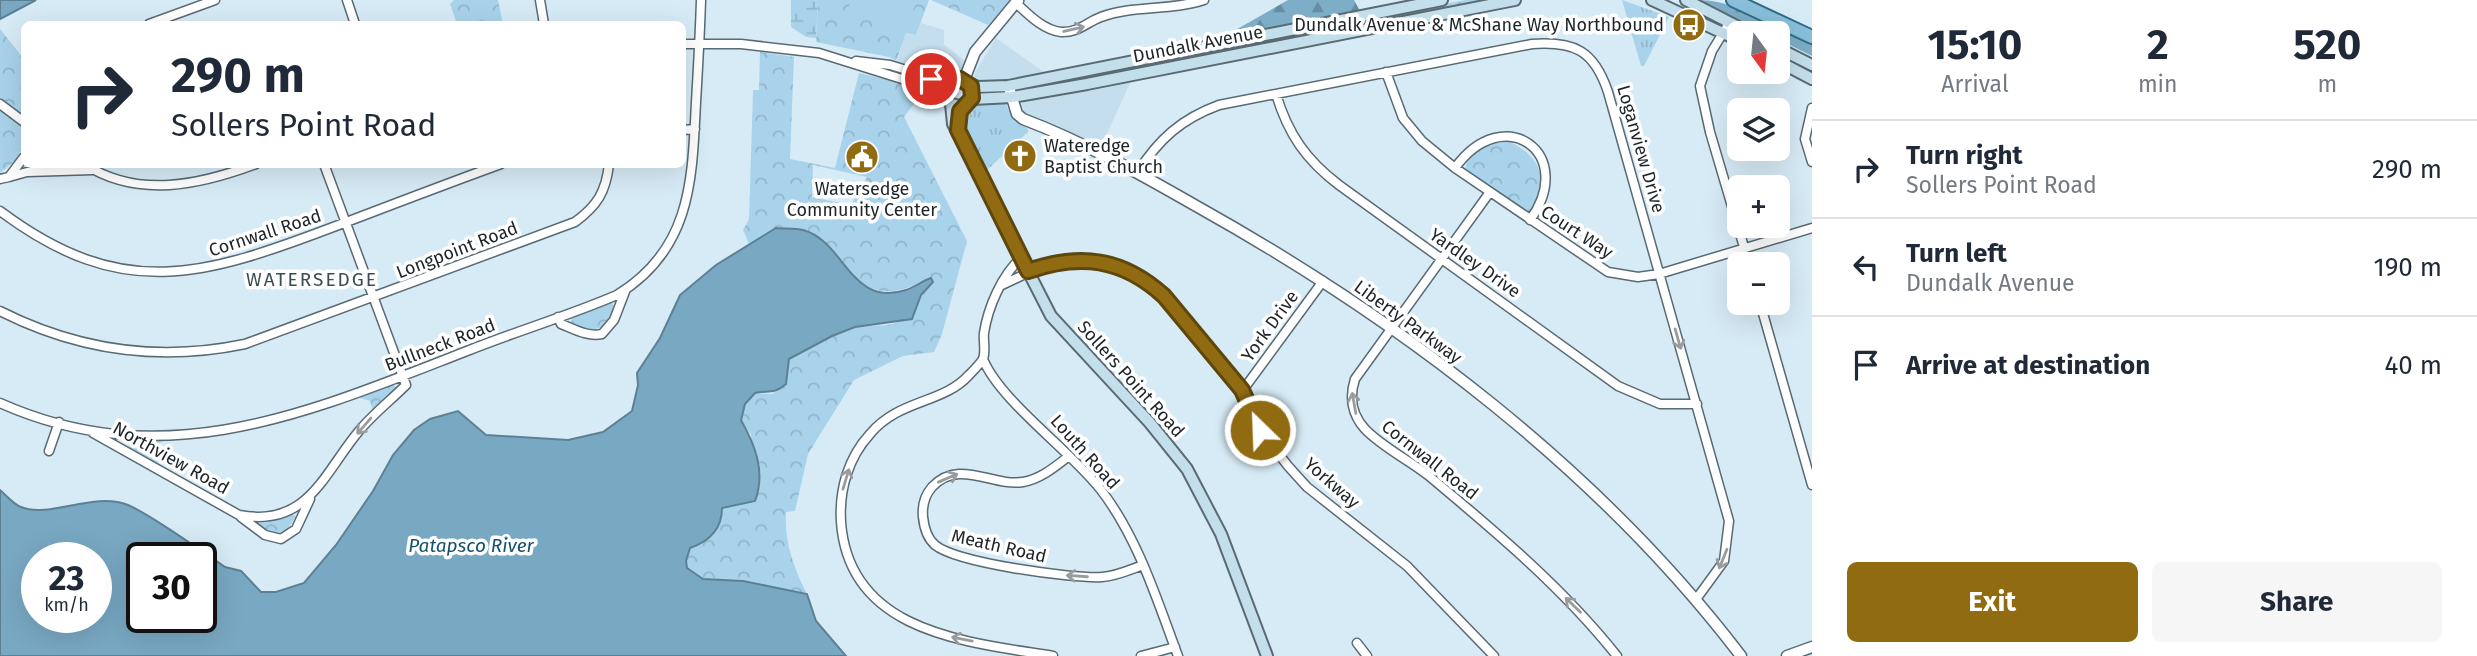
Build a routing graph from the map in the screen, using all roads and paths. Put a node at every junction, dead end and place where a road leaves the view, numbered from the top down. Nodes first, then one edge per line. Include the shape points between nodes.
1 (215, 0) edge
2 (347, 0) edge
3 (540, 0) edge
4 (701, 0) edge
5 (1204, 0) edge
6 (1442, 0) edge
7 (1515, 0) edge
8 (1652, 0) edge
9 (1686, 0) edge
10 (1733, 0) edge
11 (1018, 1) edge
12 (157, 21) edge
13 (354, 21) edge
14 (544, 21) edge
15 (1727, 21) edge
16 (1727, 26) edge
17 (1723, 33) junction
18 (1727, 35) edge
19 (1812, 37) edge
20 (699, 43) junction
21 (686, 44) edge
22 (1790, 54) edge
23 (853, 61) junction
24 (1812, 65) edge
25 (1790, 67) edge
26 (1386, 72) junction
27 (1812, 79) edge
28 (966, 82) junction
29 (949, 83) junction
30 (1010, 91) junction
31 (1276, 94) junction
32 (949, 100) junction
33 (967, 103) junction
34 (0, 104) edge
35 (1812, 108) edge
36 (21, 120) edge
37 (686, 130) edge
38 (695, 130) junction
39 (958, 130) junction
40 (21, 161) edge
41 (1812, 162) edge
42 (90, 168) edge
43 (245, 168) edge
44 (326, 168) edge
45 (490, 168) edge
46 (608, 168) edge
47 (1455, 168) junction
48 (93, 170) junction
49 (1137, 173) junction
50 (9, 177) junction
51 (0, 179) edge
52 (1490, 192) junction
53 (0, 211) edge
54 (1530, 220) junction
55 (346, 222) junction
56 (1812, 228) edge
57 (1745, 249) junction
58 (1746, 252) edge
59 (1021, 258) junction
60 (1441, 258) junction
61 (1028, 271) junction
62 (1659, 274) junction
63 (1323, 281) junction
64 (1002, 285) junction
65 (626, 289) junction
66 (374, 298) junction
67 (0, 311) edge
68 (1763, 315) edge
69 (558, 317) junction
70 (1392, 328) junction
71 (983, 359) junction
72 (403, 376) junction
73 (1242, 390) junction
74 (0, 403) edge
75 (1697, 404) junction
76 (59, 422) junction
77 (88, 430) junction
78 (49, 451) dead end
79 (1069, 456) junction
80 (1812, 485) edge
81 (310, 499) junction
82 (239, 515) junction
83 (1143, 565) junction
84 (1697, 598) junction
85 (1357, 642) dead end
86 (1812, 647) edge
87 (1177, 652) edge
88 (1053, 656) edge
89 (1141, 656) edge
90 (1266, 656) edge
91 (1367, 656) edge
92 (1494, 656) edge
93 (1618, 656) edge
94 (1741, 656) edge
95 (1787, 656) edge

1 - 12 street
2 - 13 street
3 - 14 street
4 - 20 street, Bullneck Road
11 -> 5 street via 1045,27 1062,32 1115,13 1167,9
6 - 30 main road, Dundalk Avenue
7 - 30 main road, Dundalk Avenue
8 - 17 main road
9 - 15 main road
10 - 19 main road
11 - 28 street via 975,52
16 - 17 street
17 - 18 main road
17 - 57 street via 1700,86
20 - 21 street, Dundalk Avenue
20 - 23 street, Dundalk Avenue via 785,48
20 - 38 street, Bullneck Road
22 - 24 main road
23 - 29 street, Dundalk Avenue via 878,62
23 - 32 street, Dundalk Avenue via 934,89
25 - 27 main road
26 - 31 street, Loganview Drive
26 - 47 street, Court Way via 1407,124
26 - 62 street, Loganview Drive via 1532,44 1556,42 1584,53 1603,76
28 - 29 main road, Dundalk Avenue
28 - 30 main road, Dundalk Avenue
28 - 33 main road via 972,94
29 - 32 main road
30 - 33 main road, Dundalk Avenue
30 - 49 street, Liberty Parkway via 1023,119
31 - 49 street, Loganview Drive via 1219,105 1185,119 1157,144
31 - 60 street, Yardley Drive via 1291,136 1319,170
32 - 33 main road, Dundalk Avenue
32 - 39 main road, Sollers Point Road
33 - 39 main road via 960,111
34 - 36 street
35 - 41 street via 1805,139
37 - 38 street
38 - 65 street, Bullneck Road via 683,217 666,250
39 - 59 main road, Sollers Point Road
40 - 50 street
42 - 48 street
43 - 48 street via 174,186 140,184
44 - 55 street
45 - 55 street, Cornwall Road
46 - 66 street, Longpoint Road via 600,200 575,222
47 - 52 street, Court Way
47 - 54 street via 1473,146 1487,139 1511,136 1527,144 1543,163 1548,181 1542,204
48 - 50 street
49 - 63 street, Liberty Parkway
50 - 51 street
52 - 54 street, Court Way
52 - 60 street, Cornwall Road
53 - 55 street, Cornwall Road via 47,243 85,260 157,272 231,264
54 - 62 street, Court Way via 1608,272 1638,277
55 - 66 street
56 - 57 street, Court Way
57 - 58 street
57 - 62 street, Court Way
59 - 61 main road, Sollers Point Road
59 - 64 street
60 - 70 street, Cornwall Road
60 - 75 street, Yardley Drive via 1634,395 1671,406
61 - 64 street, Yorkway
61 - 73 street, Yorkway via 1078,259 1127,269 1164,296
61 - 90 main road, Sollers Point Road via 1059,326 1187,470 1222,534
62 -> 75 street, Loganview Drive
63 - 70 street, Liberty Parkway
63 - 73 street, York Drive
64 - 71 street via 988,315
65 - 69 street, Bullneck Road
65 - 69 street via 614,320 602,334 591,335 561,324
66 - 67 street, Longpoint Road via 246,344 161,354 89,345
66 - 72 street
68 - 80 street
69 - 72 street, Bullneck Road
70 - 84 street, Liberty Parkway via 1553,457
93 -> 70 street, Cornwall Road via 1502,537 1359,420 1352,402 1355,379
71 - 79 street, Louth Road via 1000,386
88 -> 71 street via 958,638 897,617 863,584 843,538 843,487 864,440 901,408 957,386
72 - 77 street, Bullneck Road via 299,413 236,429 167,437
72 -> 81 street, Northview Road via 406,384 359,431
73 - 92 street, Yorkway via 1260,430 1301,480 1407,566
74 - 76 street, Bullneck Road
75 -> 84 street, Loganview Drive via 1729,520 1724,561
76 - 77 street, Bullneck Road
76 - 78 street
77 - 82 street, Northview Road
79 - 83 street, Louth Road via 1113,508
83 -> 79 street, Meath Road via 1106,577 1060,575 963,556 942,550 930,540 923,505 931,488 944,478 961,473 1021,483 1045,474
81 - 82 street, Northview Road via 280,514
81 - 82 street, Northview Road via 296,529 281,539 265,534
83 - 87 street, Louth Road
84 - 94 street, Liberty Parkway
85 - 91 street
86 - 95 street
87 - 89 street

